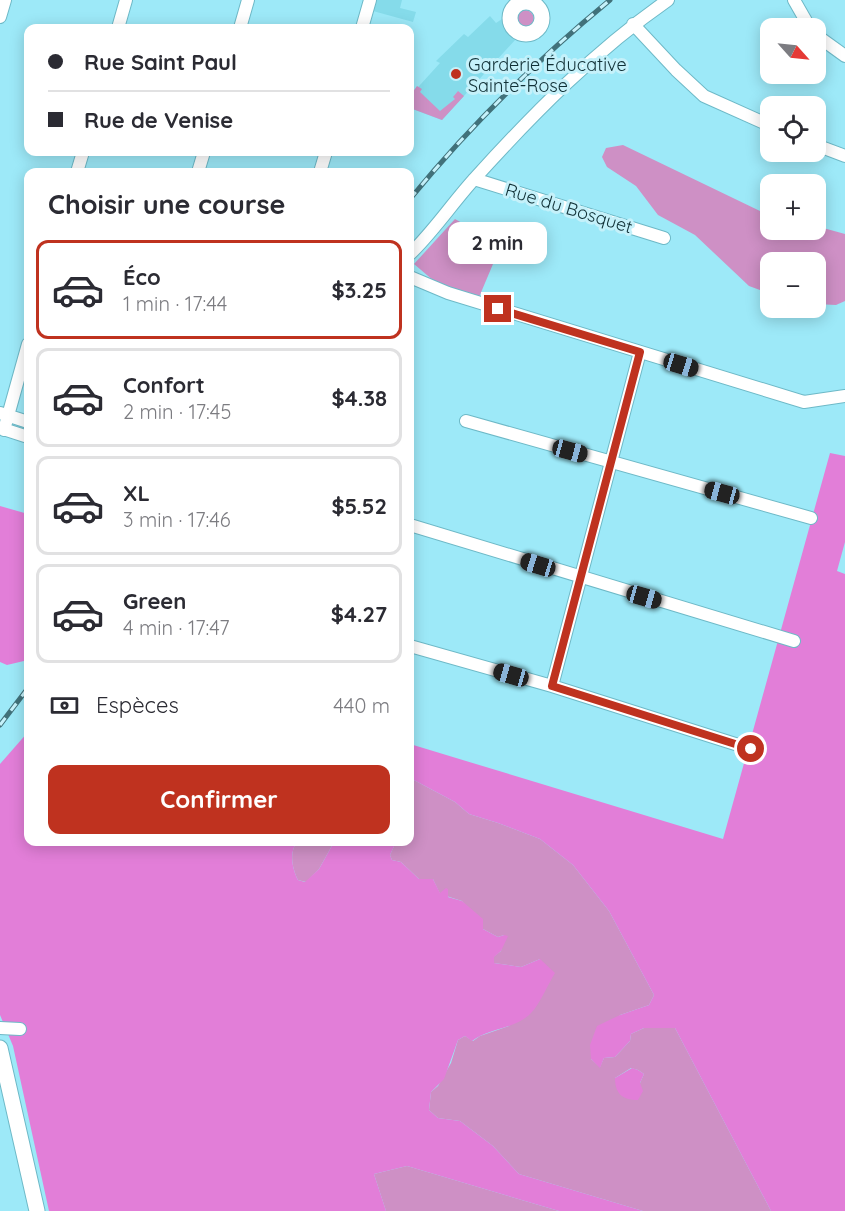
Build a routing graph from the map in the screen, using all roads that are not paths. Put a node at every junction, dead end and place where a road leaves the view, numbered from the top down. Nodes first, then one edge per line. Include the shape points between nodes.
1 (5, 0) edge
2 (126, 0) edge
3 (248, 0) edge
4 (370, 0) edge
5 (668, 0) edge
6 (794, 0) edge
7 (0, 17) edge
8 (804, 18) edge
9 (119, 24) edge
10 (241, 24) edge
11 (363, 24) edge
12 (633, 24) junction
13 (826, 42) edge
14 (845, 56) edge
15 (760, 121) edge
16 (826, 149) edge
17 (845, 156) edge
18 (474, 179) junction
19 (664, 238) dead end
20 (414, 249) edge
21 (414, 279) edge
22 (640, 352) junction
23 (24, 356) edge
24 (845, 396) edge
25 (4, 415) edge
26 (24, 421) edge
27 (465, 422) dead end
28 (2, 429) edge
29 (24, 436) edge
30 (611, 462) junction
31 (811, 518) dead end
32 (414, 526) edge
33 (580, 578) junction
34 (794, 641) dead end
35 (414, 647) edge
36 (552, 686) junction
37 (751, 749) dead end
38 (0, 1028) edge
39 (20, 1029) dead end
40 (0, 1048) edge
41 (37, 1211) edge

1 - 7 street
2 - 9 street
3 - 10 street
4 - 11 street
5 - 12 street
6 - 8 street
12 - 15 street via 705,96
12 - 18 street via 518,131
13 - 14 street
16 - 17 street
18 - 19 street, Rue du Bosquet
18 - 20 street
21 - 22 street via 448,293
22 - 24 street via 804,402
22 - 30 street
23 - 25 street
25 - 26 street
25 - 28 street
27 - 30 street
28 - 29 street
30 - 31 street
30 - 33 street
32 - 33 street
33 - 34 street
33 - 36 street
35 - 36 street
36 - 37 street
38 - 39 street
40 - 41 street

